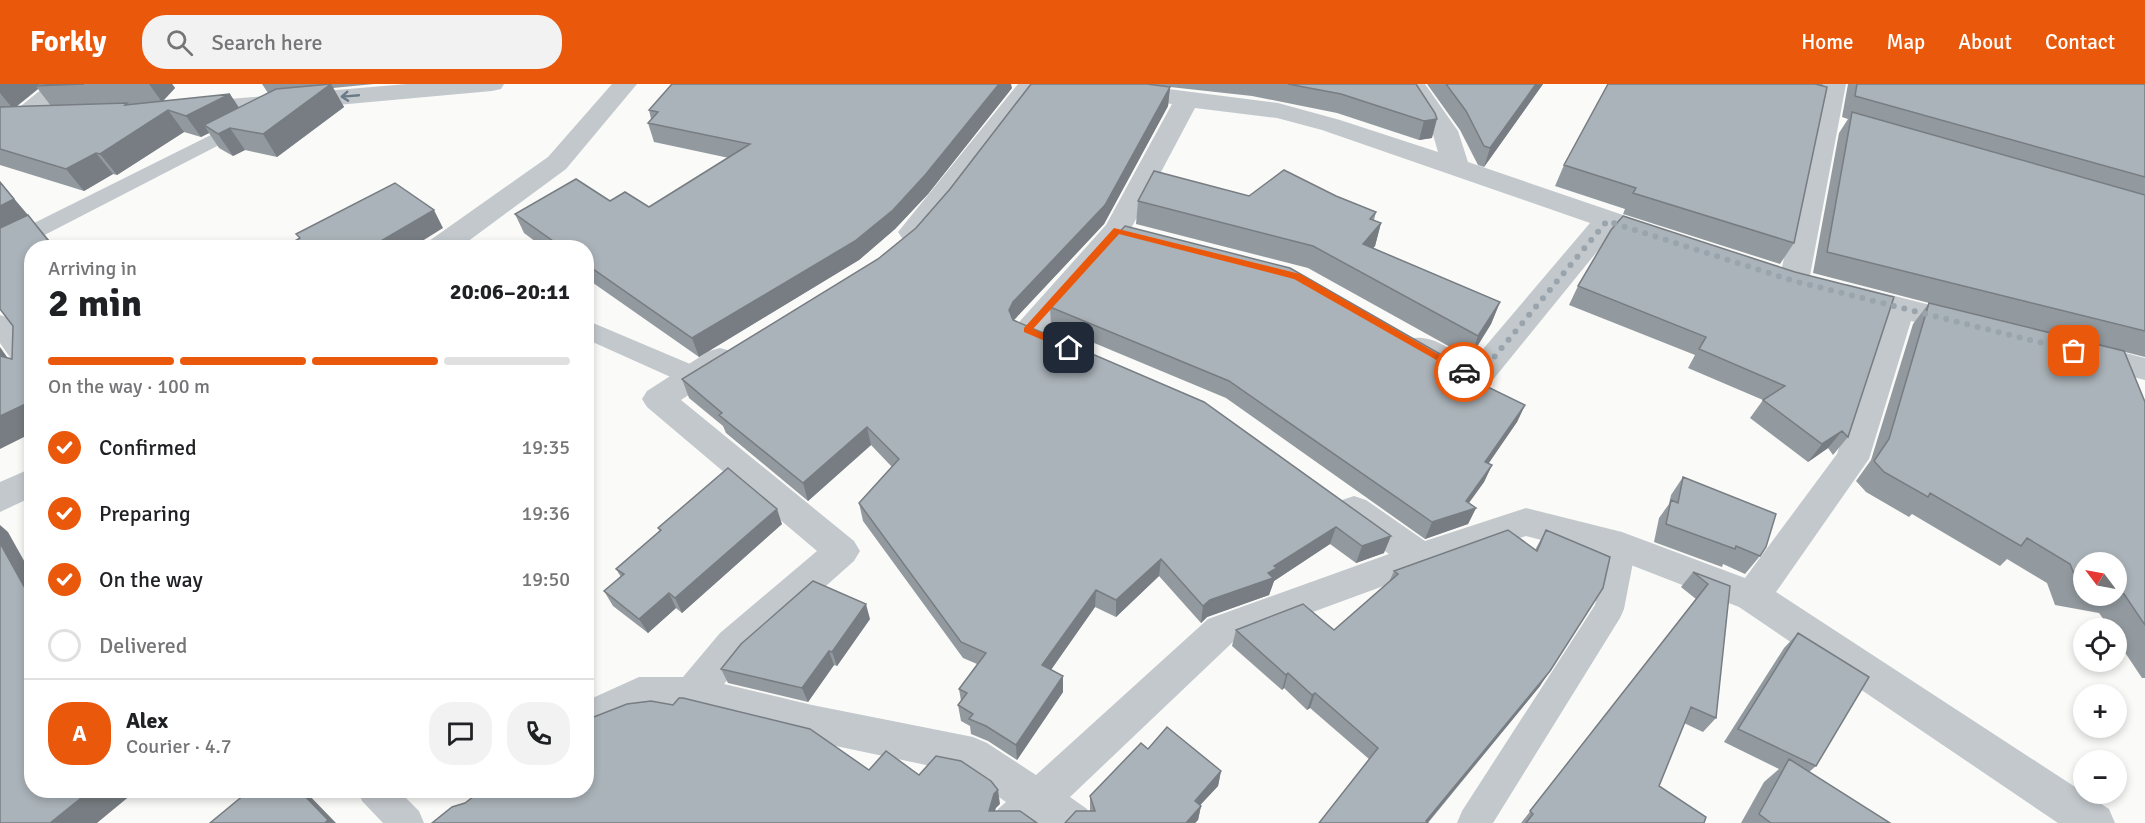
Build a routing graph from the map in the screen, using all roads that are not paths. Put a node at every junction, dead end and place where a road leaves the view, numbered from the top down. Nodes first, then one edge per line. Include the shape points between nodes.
1 (63, 84) edge
2 (492, 84) edge
3 (624, 84) edge
4 (1031, 84) edge
5 (1073, 84) edge
6 (1413, 84) edge
7 (1187, 99) junction
8 (290, 101) junction
9 (1829, 107) edge
10 (168, 112) edge
11 (54, 118) edge
12 (10, 119) edge
13 (1456, 167) junction
14 (1607, 221) junction
15 (450, 240) edge
16 (1685, 246) edge
17 (0, 250) edge
18 (889, 253) edge
19 (1765, 272) edge
20 (1794, 281) junction
21 (1900, 308) junction
22 (0, 324) edge
23 (1991, 331) edge
24 (594, 333) edge
25 (1396, 333) edge
26 (742, 346) edge
27 (2060, 348) edge
28 (24, 358) edge
29 (1093, 358) edge
30 (2131, 375) edge
31 (693, 376) junction
32 (24, 485) edge
33 (1326, 490) edge
34 (0, 498) edge
35 (1622, 547) junction
36 (1420, 557) junction
37 (1752, 597) junction
38 (692, 693) junction
39 (594, 716) edge
40 (382, 798) edge
41 (1025, 812) edge
42 (407, 823) edge
43 (1072, 823) edge
44 (1474, 823) edge
45 (2094, 823) edge

1 - 12 street
2 -> 8 street
3 - 15 street via 558,163
4 - 18 street via 940,201
5 - 7 street
6 - 13 street via 1445,130
7 - 13 street via 1278,111
7 - 29 street via 1128,233 1027,330
8 - 10 street
8 - 17 lane
9 - 20 street
11 - 12 street
13 - 14 street
14 - 16 street
14 - 25 street via 1476,379
19 - 20 street
20 - 21 street
21 - 23 street
21 - 37 street via 1852,459
22 - 28 lane
24 - 31 lane
26 - 31 street
27 - 30 street
31 - 38 street via 658,399 842,551 733,645
32 - 34 street
33 - 36 street
35 - 36 street via 1526,522
35 - 37 street
35 - 44 lane via 1609,609
36 - 41 street via 1221,630
37 - 45 street
38 - 39 street via 639,695
38 - 41 street via 812,723 973,756
40 - 42 lane
41 - 43 street

